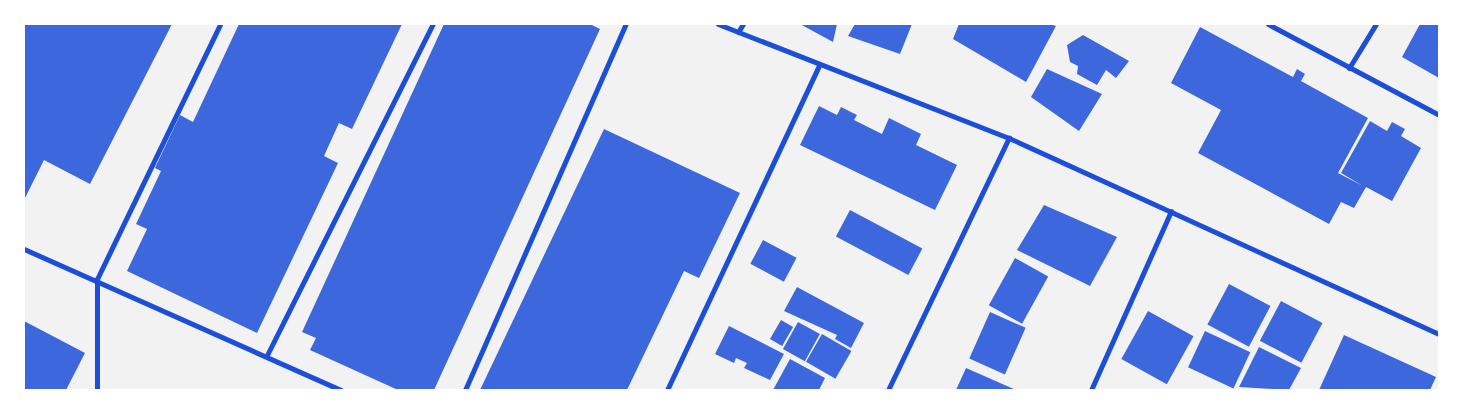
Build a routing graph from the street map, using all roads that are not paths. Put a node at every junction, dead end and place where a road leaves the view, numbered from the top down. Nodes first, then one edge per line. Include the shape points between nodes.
1 (220, 24) edge
2 (433, 24) edge
3 (626, 24) edge
4 (718, 24) edge
5 (742, 24) edge
6 (1268, 24) edge
7 (1376, 24) edge
8 (738, 32) junction
9 (819, 65) junction
10 (1349, 68) junction
11 (1439, 115) edge
12 (1009, 138) junction
13 (1171, 211) junction
14 (24, 249) edge
15 (97, 279) junction
16 (1439, 334) edge
17 (267, 355) junction
18 (97, 390) edge
19 (341, 390) edge
20 (465, 390) edge
21 (667, 390) edge
22 (888, 390) edge
23 (1091, 390) edge

1 - 15 street
2 - 17 street
3 - 20 street
4 - 8 street
5 - 8 street
6 - 10 street
7 - 10 street
8 - 9 street
9 - 12 street
9 - 21 street
10 - 11 street
12 - 13 street
12 - 22 street
13 - 16 street
13 - 23 street
14 - 15 street
15 - 17 street
15 - 18 street
17 - 19 street

